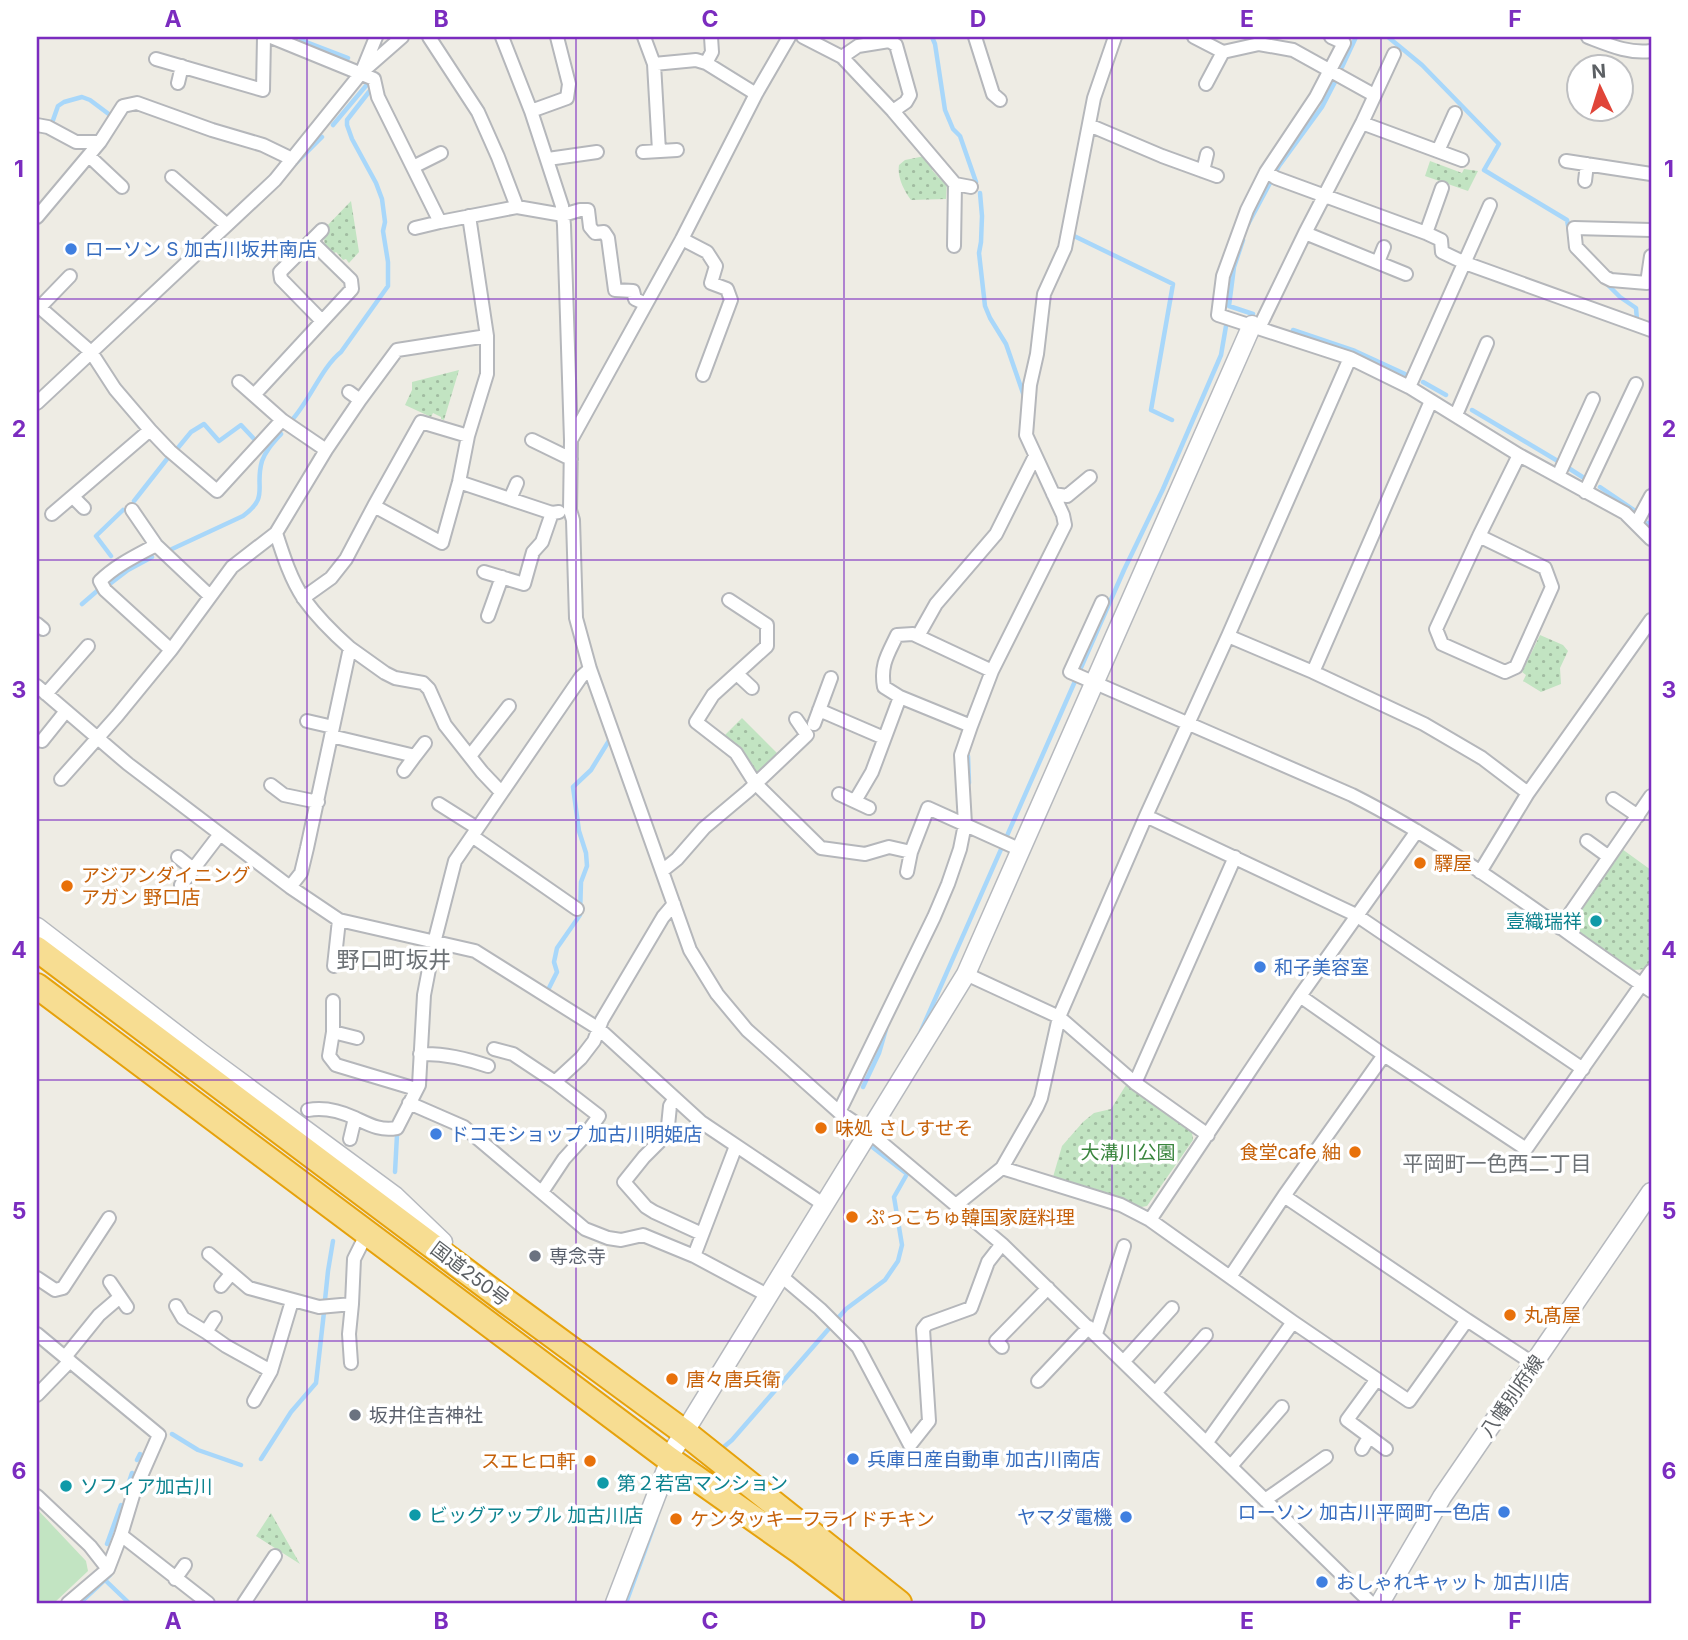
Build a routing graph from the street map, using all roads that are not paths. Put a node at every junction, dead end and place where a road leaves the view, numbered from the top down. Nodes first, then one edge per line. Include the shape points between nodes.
1 (264, 37) edge
2 (376, 37) edge
3 (402, 37) edge
4 (429, 37) edge
5 (502, 37) edge
6 (557, 37) edge
7 (644, 37) edge
8 (710, 37) edge
9 (789, 37) edge
10 (803, 37) edge
11 (975, 37) edge
12 (1115, 37) edge
13 (1194, 37) edge
14 (1331, 37) edge
15 (1588, 37) edge
16 (279, 38) edge
17 (1651, 51) edge
18 (1223, 52) junction
19 (1394, 54) dead end
20 (842, 57) junction
21 (156, 59) dead end
22 (706, 63) junction
23 (654, 64) junction
24 (182, 66) junction
25 (362, 72) junction
26 (1335, 74) junction
27 (178, 83) dead end
28 (1206, 84) dead end
29 (756, 93) junction
30 (1374, 95) junction
31 (1000, 100) dead end
32 (531, 111) junction
33 (893, 111) junction
34 (1455, 113) dead end
35 (1362, 123) junction
36 (37, 125) edge
37 (1089, 125) junction
38 (100, 142) junction
39 (677, 150) dead end
40 (659, 151) junction
41 (1438, 151) junction
42 (597, 152) dead end
43 (643, 152) dead end
44 (442, 153) dead end
45 (1207, 154) dead end
46 (89, 156) junction
47 (292, 159) junction
48 (548, 159) junction
49 (1462, 160) dead end
50 (1566, 161) dead end
51 (1587, 164) junction
52 (413, 167) junction
53 (1203, 171) junction
54 (1651, 174) edge
55 (1271, 175) junction
56 (1217, 176) dead end
57 (172, 177) dead end
58 (1585, 181) dead end
59 (955, 184) junction
60 (122, 187) dead end
61 (971, 187) dead end
62 (1442, 188) dead end
63 (1324, 196) junction
64 (1490, 205) dead end
65 (517, 207) junction
66 (563, 215) junction
67 (469, 216) junction
68 (37, 217) edge
69 (440, 222) junction
70 (227, 225) junction
71 (415, 228) dead end
72 (322, 230) dead end
73 (1651, 230) edge
74 (1305, 233) junction
75 (1426, 233) junction
76 (682, 239) junction
77 (311, 241) junction
78 (954, 246) dead end
79 (1384, 247) dead end
80 (1651, 256) edge
81 (1378, 262) junction
82 (1465, 262) junction
83 (1406, 274) dead end
84 (70, 276) dead end
85 (646, 304) junction
86 (38, 306) edge
87 (322, 321) junction
88 (1255, 326) junction
89 (1651, 330) edge
90 (487, 336) junction
91 (91, 352) junction
92 (1488, 353) dead end
93 (1350, 358) junction
94 (703, 375) dead end
95 (239, 382) dead end
96 (1636, 384) dead end
97 (1409, 387) junction
98 (349, 392) dead end
99 (254, 395) junction
100 (1593, 399) dead end
101 (360, 400) junction
102 (1431, 401) junction
103 (37, 403) edge
104 (1456, 415) junction
105 (282, 420) junction
106 (150, 430) junction
107 (468, 436) junction
108 (532, 440) dead end
109 (571, 440) junction
110 (326, 450) junction
111 (1520, 455) junction
112 (1035, 456) junction
113 (570, 459) junction
114 (1558, 476) junction
115 (1090, 477) dead end
116 (459, 482) junction
117 (517, 483) dead end
118 (1585, 492) junction
119 (1054, 494) junction
120 (1651, 496) edge
121 (73, 497) junction
122 (510, 499) junction
123 (374, 506) junction
124 (84, 508) dead end
125 (132, 510) dead end
126 (570, 510) junction
127 (552, 513) junction
128 (52, 514) dead end
129 (1636, 524) junction
130 (275, 533) junction
131 (1479, 536) junction
132 (1651, 539) edge
133 (156, 545) junction
134 (484, 572) dead end
135 (502, 577) junction
136 (210, 596) junction
137 (303, 598) junction
138 (729, 600) dead end
139 (1102, 602) dead end
140 (488, 616) dead end
141 (1651, 620) edge
142 (918, 636) junction
143 (1228, 636) junction
144 (1639, 638) junction
145 (88, 646) dead end
146 (1651, 647) edge
147 (350, 648) junction
148 (171, 650) junction
149 (590, 669) junction
150 (992, 671) junction
151 (1313, 672) junction
152 (737, 674) junction
153 (831, 678) dead end
154 (1095, 682) junction
155 (752, 688) dead end
156 (42, 690) edge
157 (900, 697) junction
158 (509, 706) dead end
159 (66, 710) junction
160 (819, 710) junction
161 (796, 719) dead end
162 (307, 721) dead end
163 (1188, 723) junction
164 (814, 724) dead end
165 (971, 726) junction
166 (332, 731) junction
167 (97, 736) junction
168 (884, 738) junction
169 (42, 741) dead end
170 (425, 743) dead end
171 (470, 755) junction
172 (415, 756) junction
173 (404, 771) dead end
174 (61, 779) dead end
175 (755, 783) junction
176 (271, 785) dead end
177 (501, 792) junction
178 (1528, 793) junction
179 (839, 794) dead end
180 (1651, 796) edge
181 (1613, 799) dead end
182 (855, 801) junction
183 (318, 802) junction
184 (439, 804) dead end
185 (869, 808) dead end
186 (1146, 816) junction
187 (1638, 816) junction
188 (965, 824) junction
189 (1417, 831) junction
190 (474, 832) junction
191 (220, 834) junction
192 (1587, 841) dead end
193 (1021, 849) junction
194 (911, 852) junction
195 (178, 857) dead end
196 (1234, 857) junction
197 (1609, 857) junction
198 (193, 869) junction
199 (662, 872) junction
200 (1480, 872) junction
201 (907, 873) dead end
202 (181, 884) dead end
203 (290, 887) junction
204 (674, 904) junction
205 (577, 909) dead end
206 (1356, 915) junction
207 (340, 920) junction
208 (37, 927) edge
209 (1560, 928) junction
210 (434, 943) junction
211 (37, 949) edge
212 (334, 966) dead end
213 (1651, 971) edge
214 (966, 974) junction
215 (37, 986) edge
216 (1646, 988) edge
217 (1300, 996) junction
218 (333, 1001) dead end
219 (1059, 1017) junction
220 (599, 1029) junction
221 (333, 1032) junction
222 (356, 1038) dead end
223 (494, 1049) dead end
224 (420, 1054) junction
225 (1384, 1055) junction
226 (488, 1066) dead end
227 (1583, 1069) junction
228 (555, 1082) junction
229 (1135, 1083) junction
230 (416, 1089) junction
231 (675, 1098) junction
232 (410, 1103) junction
233 (308, 1110) dead end
234 (839, 1112) junction
235 (355, 1118) junction
236 (869, 1132) junction
237 (1208, 1135) junction
238 (350, 1139) dead end
239 (736, 1146) junction
240 (1002, 1168) junction
241 (542, 1192) junction
242 (1651, 1192) edge
243 (1284, 1196) junction
244 (823, 1204) junction
245 (956, 1205) junction
246 (109, 1218) dead end
247 (1150, 1220) junction
248 (367, 1233) junction
249 (702, 1234) junction
250 (1002, 1244) junction
251 (1124, 1246) dead end
252 (209, 1254) dead end
253 (694, 1256) junction
254 (231, 1274) junction
255 (780, 1275) junction
256 (1230, 1277) junction
257 (37, 1278) edge
258 (110, 1282) dead end
259 (221, 1286) dead end
260 (1048, 1288) junction
261 (769, 1296) junction
262 (292, 1301) junction
263 (507, 1302) junction
264 (352, 1304) junction
265 (176, 1306) dead end
266 (1172, 1308) dead end
267 (215, 1318) dead end
268 (1467, 1320) junction
269 (1293, 1322) junction
270 (1092, 1330) junction
271 (206, 1332) junction
272 (37, 1334) edge
273 (1206, 1335) dead end
274 (1002, 1348) dead end
275 (68, 1359) junction
276 (1124, 1361) junction
277 (351, 1363) dead end
278 (1534, 1364) junction
279 (271, 1371) junction
280 (1377, 1379) junction
281 (1038, 1381) dead end
282 (1156, 1392) junction
283 (37, 1395) edge
284 (254, 1401) dead end
285 (1282, 1407) dead end
286 (684, 1432) junction
287 (1369, 1437) junction
288 (1207, 1442) junction
289 (1362, 1449) dead end
290 (1386, 1449) dead end
291 (1326, 1457) dead end
292 (669, 1459) junction
293 (1231, 1466) junction
294 (37, 1496) edge
295 (1265, 1500) junction
296 (121, 1535) junction
297 (801, 1552) junction
298 (275, 1556) dead end
299 (185, 1565) dead end
300 (107, 1569) junction
301 (176, 1579) junction
302 (68, 1603) edge
303 (208, 1603) edge
304 (244, 1603) edge
305 (615, 1603) edge
306 (855, 1603) edge
307 (868, 1603) edge
308 (899, 1603) edge
309 (1371, 1603) edge
310 (1380, 1603) edge

1 - 24 street via 263,90
2 - 25 street
3 - 25 street
4 - 65 street via 478,113
5 - 32 street
6 - 32 street via 569,84 567,98
7 - 23 street
8 - 22 street via 712,52
9 - 29 street
10 - 20 street
11 - 31 street via 979,71
12 - 37 street
13 - 18 street
14 - 26 street via 1344,43
15 - 17 street via 1620,49
16 - 25 street
18 - 26 street via 1259,44 1293,50
18 - 28 street
19 - 30 street
20 - 33 street
20 - 33 street via 858,46 889,41 896,45 910,95
21 - 24 street
22 - 23 street
22 - 29 street
23 - 40 street
24 - 27 street
25 - 47 street
25 - 52 street via 374,79 377,97
26 - 30 street
26 - 55 street via 1316,97
29 - 76 street
30 - 35 street
32 - 48 street
33 - 59 street
34 - 41 street
35 - 41 street
35 - 63 street
36 - 38 street via 76,142
37 - 53 street
37 - 112 street via 1065,248 1044,294 1026,435
38 - 46 street
38 - 47 street via 123,106 137,103
39 - 40 street
40 - 43 street
41 - 49 street
42 - 48 street
44 - 52 street
45 - 53 street
46 - 60 street
46 - 68 street
47 - 70 street
48 - 66 street
50 - 51 street
51 - 54 street
51 - 58 street
52 - 69 street
53 - 56 street
55 - 63 street
55 - 88 street via 1247,210 1227,261 1218,315
57 - 70 street
59 - 61 street
59 - 78 street
62 - 75 street
63 - 74 street
63 - 75 street
64 - 82 street
65 - 66 street
65 - 67 street
66 - 85 street via 589,210 594,233 604,232 608,238 615,290 633,291 635,299
66 - 109 street
67 - 69 street
67 - 90 street
69 - 71 street
70 - 91 street
72 - 77 street
73 - 80 street via 1574,228 1576,247 1611,280 1647,283
74 - 81 street
74 - 88 street
75 - 82 street via 1441,240 1442,251
76 - 85 street
76 - 94 street via 707,252 716,266 711,283 727,289 731,300
77 - 87 street via 351,280 352,289
77 - 87 street via 280,272 281,279
79 - 81 street
81 - 83 street
82 - 89 street
82 - 97 street
84 - 86 street
85 - 109 street
86 - 91 street
87 - 99 street
88 - 93 street
88 - 154 street
90 - 101 street via 397,349
90 - 107 street via 487,374
91 - 103 street
91 - 106 street
92 - 104 street
93 - 97 street
93 - 143 street
95 - 99 street
96 - 118 street
97 - 102 street
98 - 101 street
99 - 105 street
100 - 114 street
101 - 110 street
102 - 104 street
102 - 151 street
104 - 111 street
105 - 106 street via 217,491
105 - 110 street
106 - 121 street
107 - 116 street
107 - 123 street via 421,422
108 - 113 street
109 - 113 street
110 - 130 street
111 - 114 street
111 - 131 street
112 - 119 street
112 - 142 street via 996,534 936,604
113 - 126 street
114 - 118 street
115 - 119 street via 1067,496
116 - 122 street
116 - 123 street via 442,543
117 - 122 street
118 - 129 street
119 - 150 street via 1065,525
120 - 129 street
121 - 124 street
121 - 128 street
122 - 127 street
123 - 137 street via 346,559 331,578
125 - 133 street
126 - 127 street
126 - 149 street via 576,618
127 - 135 street via 524,584
129 - 132 street
130 - 136 street via 232,567
130 - 137 street
131 - 131 street via 1545,568 1552,587 1516,667 1505,672 1442,644 1436,629
133 - 136 street
133 - 148 street via 100,581
134 - 135 street
135 - 140 street
136 - 148 street
137 - 147 street
138 - 152 street via 767,625 767,646
139 - 154 street via 1070,670
141 - 144 street
142 - 150 street
142 - 157 street via 897,635 885,660 884,687
143 - 151 street
143 - 163 street
144 - 146 street
144 - 178 street
145 - 156 street
147 - 166 street
147 - 171 street via 395,678 423,683 445,724
148 - 167 street
149 - 177 street
149 - 199 street
150 - 165 street
151 - 178 street via 1424,724 1482,758
152 - 155 street
152 - 175 street via 713,695 696,722 736,753
153 - 160 street
154 - 163 street
154 - 193 street
156 - 159 street
157 - 165 street
157 - 168 street
158 - 171 street
159 - 167 street
159 - 169 street
160 - 164 street
160 - 168 street
161 - 175 street via 807,735
162 - 166 street
163 - 186 street
163 - 189 street via 1352,795
165 - 188 street via 961,755
166 - 172 street
166 - 183 street
167 - 174 street
167 - 191 street
168 - 182 street via 873,772
170 - 172 street
171 - 177 street
172 - 173 street
175 - 194 street via 821,848 865,854 889,847
175 - 199 street
176 - 183 street via 284,795
177 - 190 street
178 - 200 street
179 - 182 street
180 - 187 street
181 - 187 street
182 - 185 street
183 - 203 street via 300,873
184 - 190 street
186 - 196 street
186 - 219 street
187 - 197 street
188 - 193 street
188 - 194 street via 928,808
188 - 234 street via 934,917
189 - 200 street
189 - 206 street
190 - 205 street
190 - 210 street via 455,861
191 - 198 street
191 - 203 street
192 - 197 street
193 - 214 street
194 - 201 street
195 - 198 street
196 - 206 street
196 - 229 street
197 - 209 street
198 - 202 street
199 - 204 street
200 - 209 street
203 - 207 street
204 - 220 street
204 - 234 street via 690,950 717,994 747,1030
206 - 217 street
206 - 227 street
207 - 210 street
207 - 212 street
208 - 263 street via 395,1196
209 - 216 street
210 - 220 street via 475,951
210 - 224 street
211 - 263 highway, 国道250号
213 - 216 street
214 - 219 street
214 - 236 street
215 - 248 highway, 国道250号
216 - 227 street
217 - 225 street
217 - 237 street
218 - 221 street
219 - 229 street
219 - 240 street via 1041,1098
220 - 228 street via 581,1058
220 - 231 street
221 - 222 street
221 - 230 street via 329,1056 336,1065
223 - 228 street via 513,1054
224 - 226 street
224 - 230 street
225 - 227 street via 1526,1149
225 - 243 street
228 - 241 street via 599,1116
229 - 237 street
230 - 232 street
231 - 239 street
231 - 249 street via 663,1138 624,1182 646,1207
232 - 235 street via 397,1128 376,1128
232 - 241 street via 464,1127
233 - 235 street via 342,1111
234 - 236 street
235 - 238 street
236 - 244 street
236 - 245 street
237 - 247 street
239 - 244 street
239 - 249 street
240 - 245 street
240 - 247 street via 1121,1205
241 - 253 street via 585,1229 621,1240 643,1235
242 - 278 street, 八幡別府線
243 - 256 street
243 - 268 street
244 - 255 street
245 - 250 street
246 - 257 street via 64,1288 55,1290
247 - 256 street
248 - 264 street via 354,1259
248 - 292 highway, 国道250号
249 - 253 street
250 - 255 street via 988,1262 971,1308 923,1329 929,1421 910,1445 858,1347
250 - 260 street
251 - 270 street
252 - 254 street
253 - 261 street
254 - 259 street
254 - 262 street via 248,1288
255 - 261 street
256 - 269 street
258 - 275 street via 123,1302 99,1315
260 - 270 street
260 - 274 street via 996,1341
261 - 286 street
262 - 264 street via 319,1307
262 - 279 street
263 - 286 highway, 国道250号
264 - 277 street
265 - 271 street via 183,1318
266 - 276 street
267 - 271 street
268 - 278 street
268 - 280 street via 1409,1401
269 - 280 street
269 - 288 street
270 - 276 street
270 - 281 street
271 - 279 street
272 - 275 street
273 - 282 street
275 - 283 street
275 - 296 street via 159,1436
276 - 282 street
278 - 310 street, 八幡別府線 via 1442,1497
279 - 284 street
280 - 287 street via 1347,1420
282 - 288 street
285 - 293 street
286 - 292 street
286 - 308 highway, 国道250号
287 - 289 street
287 - 290 street
288 - 293 street
291 - 295 street
292 - 297 highway, 国道250号
292 - 305 street
293 - 295 street
294 - 300 street via 90,1546
295 - 309 street
296 - 300 street
296 - 301 street
297 - 306 highway via 828,1583
297 - 307 highway, 国道250号
298 - 304 street
299 - 301 street
300 - 302 street
301 - 303 street

